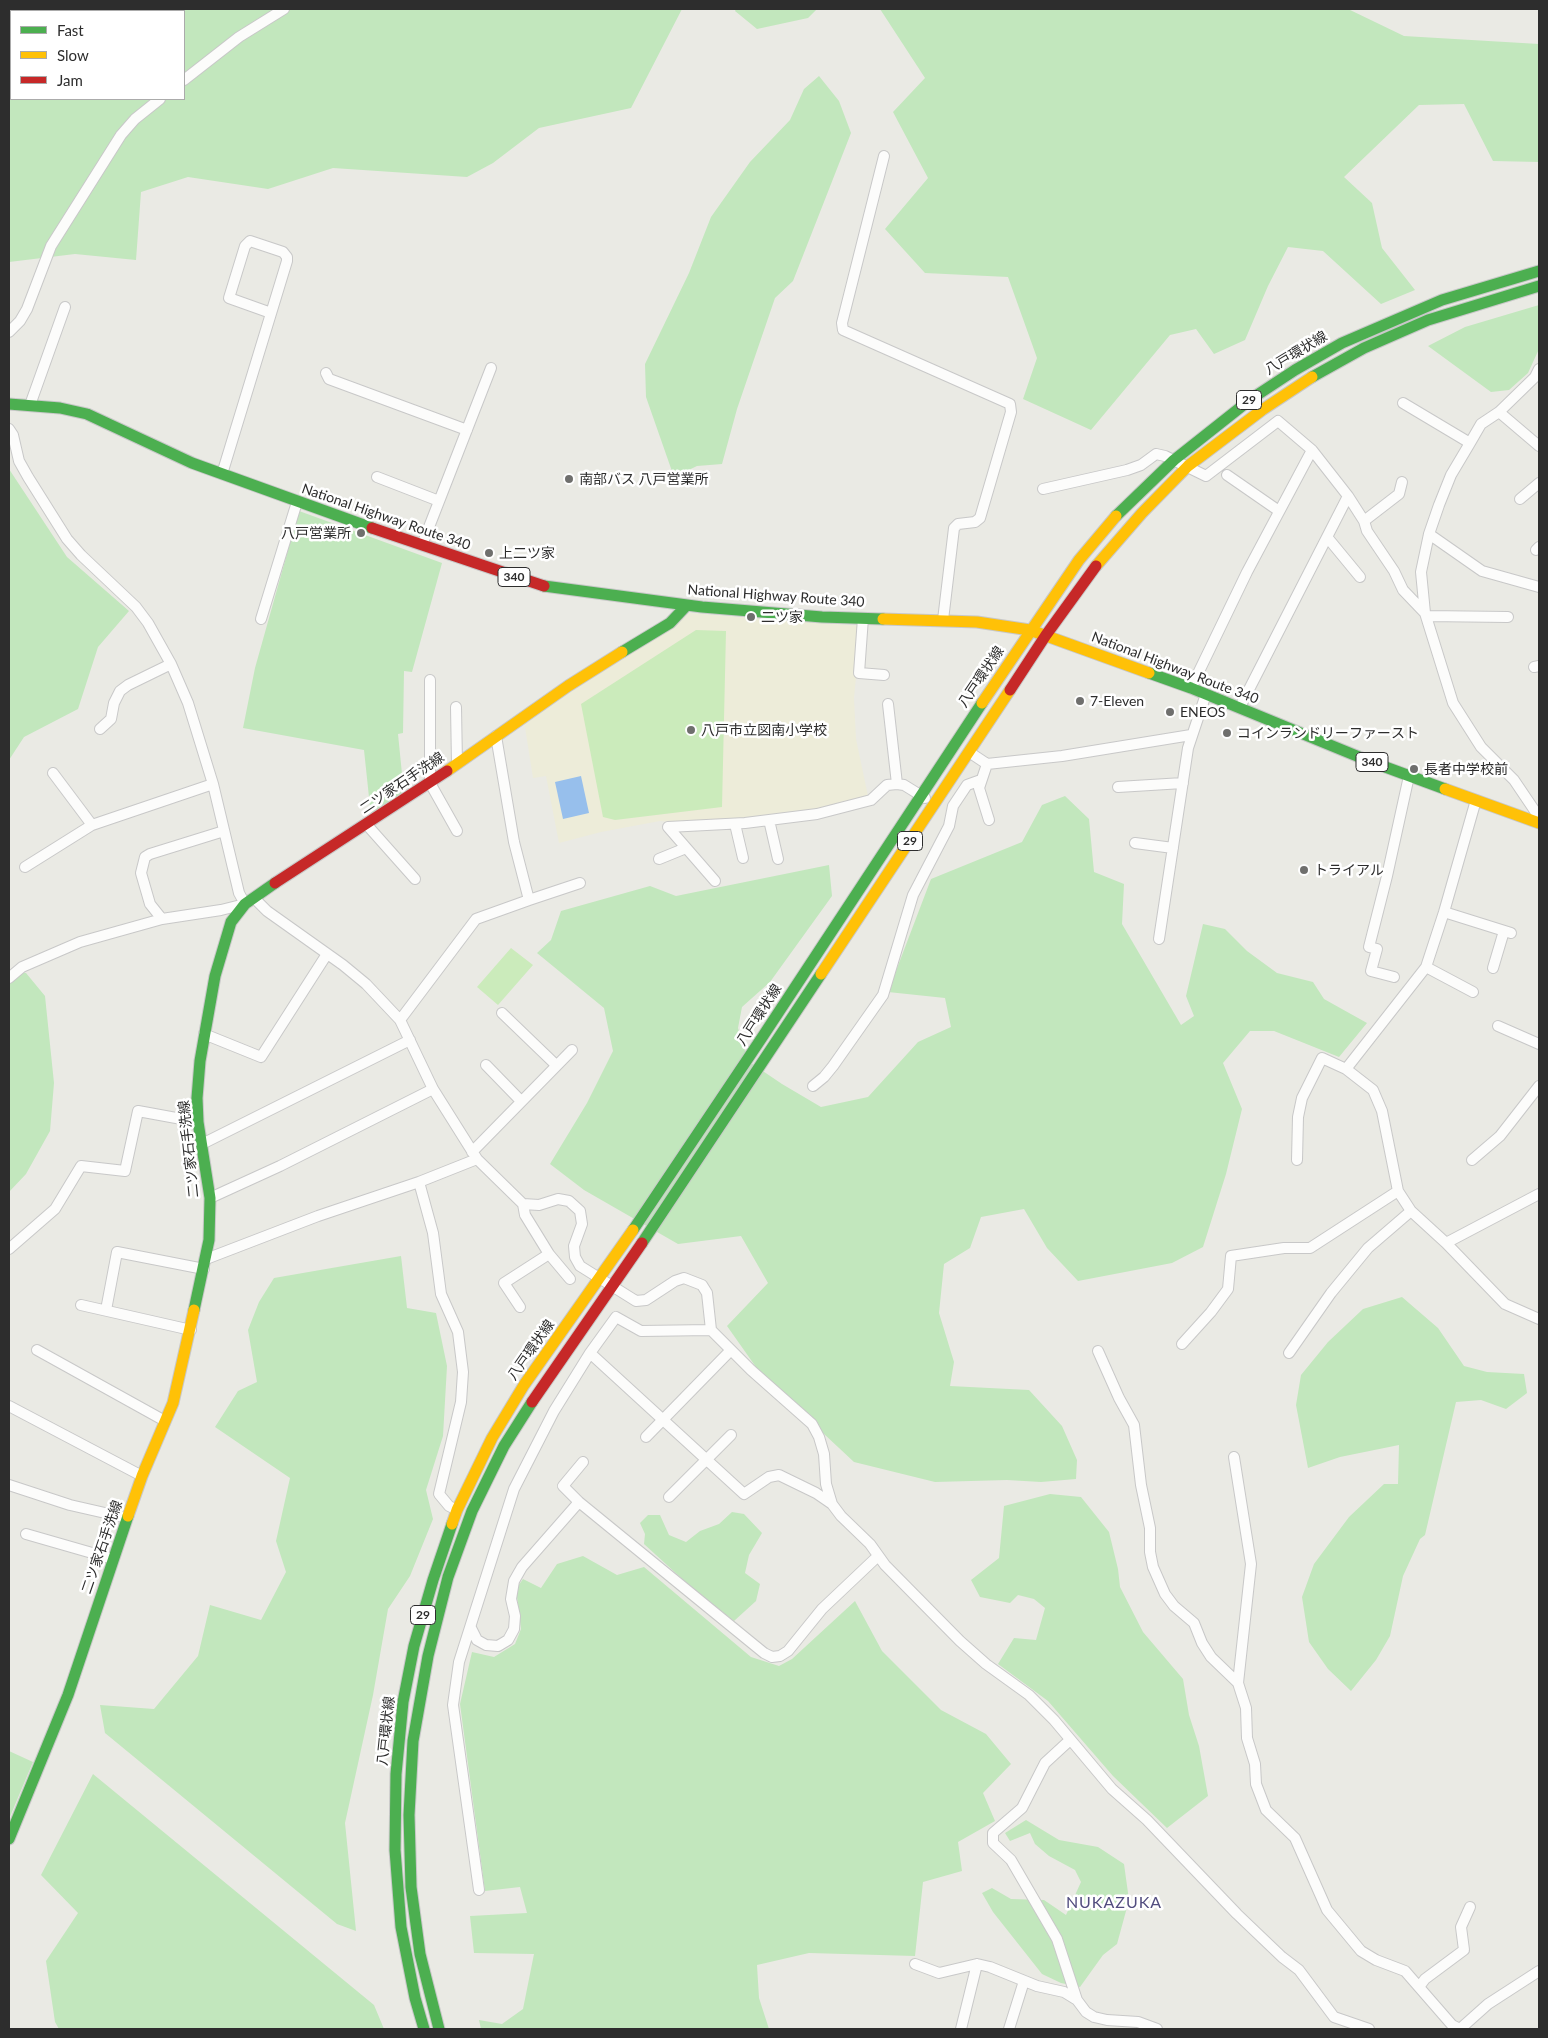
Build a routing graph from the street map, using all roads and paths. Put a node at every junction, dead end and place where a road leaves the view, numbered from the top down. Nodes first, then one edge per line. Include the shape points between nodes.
1 (284, 9) edge
2 (185, 79) edge
3 (159, 100) edge
4 (884, 156) dead end
5 (1539, 271) edge
6 (1539, 286) edge
7 (65, 307) dead end
8 (271, 313) junction
9 (9, 332) edge
10 (491, 368) dead end
11 (1539, 369) edge
12 (326, 374) dead end
13 (1403, 402) dead end
14 (9, 404) edge
15 (30, 405) junction
16 (1499, 412) junction
17 (9, 429) edge
18 (467, 430) junction
19 (1470, 443) junction
20 (1539, 446) edge
21 (1312, 450) junction
22 (1174, 460) junction
23 (1188, 466) junction
24 (222, 474) junction
25 (1227, 475) dead end
26 (377, 477) dead end
27 (1402, 482) dead end
28 (1539, 483) edge
29 (1043, 489) dead end
30 (1348, 496) junction
31 (1520, 499) dead end
32 (439, 501) junction
33 (297, 502) junction
34 (1279, 511) junction
35 (1364, 521) junction
36 (1429, 534) junction
37 (1327, 537) junction
38 (422, 545) junction
39 (1360, 577) dead end
40 (1539, 587) edge
41 (687, 606) junction
42 (1426, 614) junction
43 (1508, 617) dead end
44 (863, 618) junction
45 (261, 620) dead end
46 (943, 620) junction
47 (1030, 630) junction
48 (1046, 635) junction
49 (171, 664) junction
50 (884, 675) dead end
51 (430, 680) dead end
52 (1190, 688) junction
53 (1206, 694) junction
54 (888, 704) dead end
55 (456, 707) dead end
56 (1240, 707) junction
57 (100, 729) dead end
58 (1191, 735) junction
59 (496, 736) junction
60 (969, 752) junction
61 (457, 764) junction
62 (987, 764) junction
63 (53, 773) dead end
64 (1409, 776) junction
65 (981, 780) junction
66 (430, 783) junction
67 (1183, 783) junction
68 (213, 784) junction
69 (897, 784) junction
70 (1118, 787) dead end
71 (920, 795) junction
72 (1476, 800) junction
73 (934, 804) junction
74 (1539, 817) edge
75 (769, 820) junction
76 (989, 820) dead end
77 (1539, 823) edge
78 (735, 824) junction
79 (92, 825) junction
80 (367, 825) junction
81 (224, 831) junction
82 (457, 831) dead end
83 (1135, 843) dead end
84 (686, 848) junction
85 (1173, 848) junction
86 (744, 858) dead end
87 (659, 859) dead end
88 (778, 859) dead end
89 (25, 867) dead end
90 (415, 878) dead end
91 (715, 881) dead end
92 (580, 883) dead end
93 (529, 900) junction
94 (249, 901) junction
95 (1444, 912) junction
96 (162, 919) junction
97 (1159, 939) dead end
98 (327, 954) junction
99 (1426, 967) junction
100 (1493, 968) dead end
101 (1394, 976) dead end
102 (9, 978) edge
103 (1473, 992) dead end
104 (502, 1013) dead end
105 (400, 1020) junction
106 (1498, 1026) dead end
107 (204, 1034) junction
108 (410, 1040) junction
109 (1539, 1044) edge
110 (572, 1050) dead end
111 (486, 1065) dead end
112 (556, 1065) junction
113 (1346, 1069) junction
114 (813, 1086) dead end
115 (1539, 1086) edge
116 (433, 1089) junction
117 (521, 1101) junction
118 (198, 1122) junction
119 (202, 1144) junction
120 (474, 1155) junction
121 (1297, 1160) dead end
122 (1472, 1160) dead end
123 (419, 1182) junction
124 (1398, 1191) junction
125 (1539, 1194) edge
126 (210, 1198) junction
127 (523, 1204) junction
128 (1412, 1211) junction
129 (1446, 1243) junction
130 (9, 1249) edge
131 (548, 1254) junction
132 (205, 1264) junction
133 (570, 1279) dead end
134 (599, 1280) junction
135 (612, 1288) junction
136 (81, 1305) dead end
137 (520, 1307) dead end
138 (106, 1310) junction
139 (1539, 1318) edge
140 (192, 1330) junction
141 (711, 1330) junction
142 (1182, 1344) dead end
143 (37, 1350) dead end
144 (731, 1350) junction
145 (1098, 1351) dead end
146 (590, 1353) junction
147 (1289, 1353) dead end
148 (9, 1406) edge
149 (664, 1419) junction
150 (165, 1421) junction
151 (731, 1435) dead end
152 (646, 1437) dead end
153 (1234, 1457) dead end
154 (707, 1459) junction
155 (582, 1462) dead end
156 (142, 1476) junction
157 (9, 1485) edge
158 (669, 1497) dead end
159 (579, 1502) junction
160 (832, 1504) junction
161 (457, 1510) junction
162 (127, 1518) junction
163 (26, 1534) dead end
164 (878, 1556) junction
165 (114, 1559) junction
166 (470, 1628) junction
167 (1238, 1682) junction
168 (1070, 1740) junction
169 (9, 1839) edge
170 (479, 1890) dead end
171 (1470, 1908) dead end
172 (915, 1964) dead end
173 (977, 1964) junction
174 (1539, 1971) edge
175 (1024, 1981) junction
176 (1419, 1987) junction
177 (1076, 2000) junction
178 (1454, 2028) edge
179 (424, 2029) edge
180 (439, 2029) edge
181 (961, 2029) edge
182 (1009, 2029) edge
183 (1155, 2029) edge
184 (1369, 2029) edge

1 - 2 street via 239,37
3 - 9 street via 121,135 51,246 27,310
4 - 46 street via 842,323 843,330 1010,404 1011,412 980,518 954,528
5 - 22 main road, 八戸環状線 / 29 via 1442,300 1342,343 1251,399
6 - 23 main road, 八戸環状線 / 29 via 1428,320 1364,348 1262,410
7 - 15 street
8 - 8 street via 287,257 283,252 250,241 245,246 229,298
8 - 24 street
10 - 18 street
11 - 16 street via 1535,378
12 - 18 street via 329,379
13 - 19 street
14 - 15 main road, National Highway Route 340 / 340
15 - 24 main road, National Highway Route 340 / 340 via 87,414
16 - 19 street via 1481,424
16 - 20 street
17 - 49 street via 19,461 67,539 136,607
18 - 32 street
19 - 36 street via 1451,475
21 - 23 street via 1278,421 1206,476
21 - 30 street
21 - 34 street
22 - 23 street
22 - 29 street via 1156,454 1127,470
22 - 47 main road, 八戸環状線 / 29 via 1121,511 1079,560
23 - 48 main road, 八戸環状線 / 29 via 1096,567
24 - 33 main road, National Highway Route 340 / 340
25 - 34 street
26 - 32 street
27 - 35 street via 1399,494
28 - 31 street
30 - 35 street
30 - 37 street
32 - 38 street
33 - 38 main road, National Highway Route 340 / 340
33 - 45 street
34 - 52 street
35 - 42 street via 1403,590
36 - 40 street via 1482,571
36 - 42 street via 1421,572
37 - 39 street
37 - 56 street
38 - 41 main road, National Highway Route 340 / 340 via 553,589
41 - 44 main road, National Highway Route 340 / 340
41 - 59 main road, 二ツ家石手洗線 via 670,623 568,686
42 - 43 street
42 - 74 street via 1453,703 1481,747 1514,780
44 - 46 main road, National Highway Route 340 / 340
44 - 50 street via 859,673
46 - 47 main road, National Highway Route 340 / 340
47 - 48 main road, National Highway Route 340 / 340
47 - 71 main road, 八戸環状線 / 29
48 - 52 main road, National Highway Route 340 / 340
48 - 60 main road, 八戸環状線 / 29
49 - 57 street via 120,691 111,719
49 - 68 street via 184,690
51 - 66 street
52 - 53 main road, National Highway Route 340 / 340
53 - 56 main road, National Highway Route 340 / 340
53 - 58 street
54 - 69 street
55 - 61 street
56 - 64 main road, National Highway Route 340 / 340
58 - 62 street via 1062,756
58 - 67 street
59 - 61 main road, 二ツ家石手洗線
59 - 93 street via 514,842
60 - 62 street
60 - 73 main road, 八戸環状線 / 29
61 - 66 main road, 二ツ家石手洗線
62 - 65 street
63 - 79 street
64 - 72 main road, National Highway Route 340 / 340
64 - 101 street via 1369,947 1377,949 1371,971
65 - 76 street via 979,792
65 - 114 street via 967,786 953,806 949,826 913,895 883,995 833,1066
66 - 80 main road, 二ツ家石手洗線
66 - 82 street
67 - 70 street
67 - 85 street
68 - 79 street
68 - 81 street
69 - 71 street
69 - 75 street via 887,785 871,800 817,814
71 - 73 street
71 - 134 main road, 八戸環状線 / 29
72 - 77 main road, National Highway Route 340 / 340
72 - 95 street
73 - 135 main road, 八戸環状線 / 29
75 - 78 street
75 - 88 street
78 - 84 street via 668,827
78 - 86 street
79 - 89 street
80 - 90 street
80 - 94 main road, 二ツ家石手洗線
81 - 94 street via 239,893
81 - 96 street via 145,857 141,873 150,904
83 - 85 street
84 - 87 street
84 - 91 street
85 - 97 street
92 - 93 street
93 - 105 street via 476,919
94 - 96 street via 221,910
94 - 98 street
94 - 107 main road, 二ツ家石手洗線 via 231,922 215,976
95 - 99 street
95 - 100 street via 1507,932
96 - 102 street via 80,942 22,966
98 - 105 street via 366,984
98 - 107 street via 260,1057
99 - 103 street
99 - 113 street
104 - 112 street
105 - 108 street
106 - 109 street
107 - 118 main road, 二ツ家石手洗線
108 - 116 street
108 - 119 street
110 - 112 street
111 - 117 street
112 - 117 street
113 - 121 street via 1322,1058 1302,1098
113 - 124 street via 1373,1090 1382,1111
115 - 122 street via 1500,1136
116 - 120 street
116 - 126 street
117 - 120 street
118 - 119 main road, 二ツ家石手洗線
118 - 130 street via 138,1111 125,1171 81,1166 55,1209
119 - 126 main road, 二ツ家石手洗線
120 - 123 street
120 - 127 street
123 - 132 street via 318,1216
123 - 161 street via 433,1233 441,1294 458,1332 463,1372 461,1402 439,1494
124 - 128 street
124 - 142 street via 1310,1248 1284,1248 1231,1256 1228,1289
125 - 129 street
126 - 132 main road, 二ツ家石手洗線
127 - 131 street via 525,1215
127 - 134 street via 539,1205 558,1199 569,1201 580,1211 582,1224 574,1246 575,1257 580,1266
128 - 129 street
128 - 147 street via 1368,1248 1331,1293
129 - 139 street via 1505,1304
131 - 133 street
131 - 137 street via 504,1283
132 - 138 street via 118,1252
132 - 140 main road, 二ツ家石手洗線
134 - 135 street
134 - 161 main road, 八戸環状線 / 29 via 524,1385 492,1438
135 - 141 street via 636,1301 646,1300 676,1280 694,1280 707,1293
135 - 180 main road, 八戸環状線 / 29 via 537,1393 504,1446 472,1511 448,1577 428,1656 413,1742 411,1886 420,1954
136 - 138 street
138 - 140 street
140 - 150 main road, 二ツ家石手洗線 via 182,1374
141 - 144 street
141 - 146 street via 641,1331 616,1317
143 - 150 street
144 - 149 street
144 - 160 street via 812,1424 824,1454 826,1484
145 - 167 street via 1134,1425 1153,1566 1165,1594 1194,1623 1211,1657
146 - 149 street
146 - 166 street via 554,1412 514,1489
148 - 156 street
149 - 152 street
149 - 154 street
150 - 156 main road, 二ツ家石手洗線
151 - 154 street
153 - 167 street via 1251,1564
154 - 158 street
154 - 160 street via 744,1494 769,1477 779,1475
155 - 159 street via 563,1486
156 - 162 main road, 二ツ家石手洗線
157 - 162 street via 70,1505
159 - 164 street via 772,1657 788,1651 822,1609
159 - 166 street via 522,1567 514,1581 511,1598 514,1629 508,1640 498,1646 486,1645 477,1640
160 - 164 street
161 - 179 main road, 八戸環状線 / 29 via 414,1646 403,1702 396,1774 395,1850 401,1927
162 - 165 main road, 二ツ家石手洗線
163 - 165 street
164 - 168 street via 960,1641 1029,1695
165 - 169 main road, 二ツ家石手洗線 via 68,1695
166 - 170 street via 459,1662 453,1705
167 - 176 street via 1246,1708 1247,1738 1256,1764 1256,1784 1266,1810 1295,1838 1327,1910 1357,1946 1376,1960 1405,1971
168 - 177 street via 1045,1763 1022,1808 993,1833 993,1844 1011,1860 1057,1939
168 - 184 street via 1112,1789 1147,1820 1237,1914 1299,1970 1334,2016
171 - 176 street via 1461,1927 1464,1950
172 - 173 street via 939,1973
173 - 175 street
173 - 181 street
174 - 178 street
175 - 177 street via 1064,1992
175 - 182 street
176 - 178 street
177 - 183 street via 1094,2017 1138,2022

